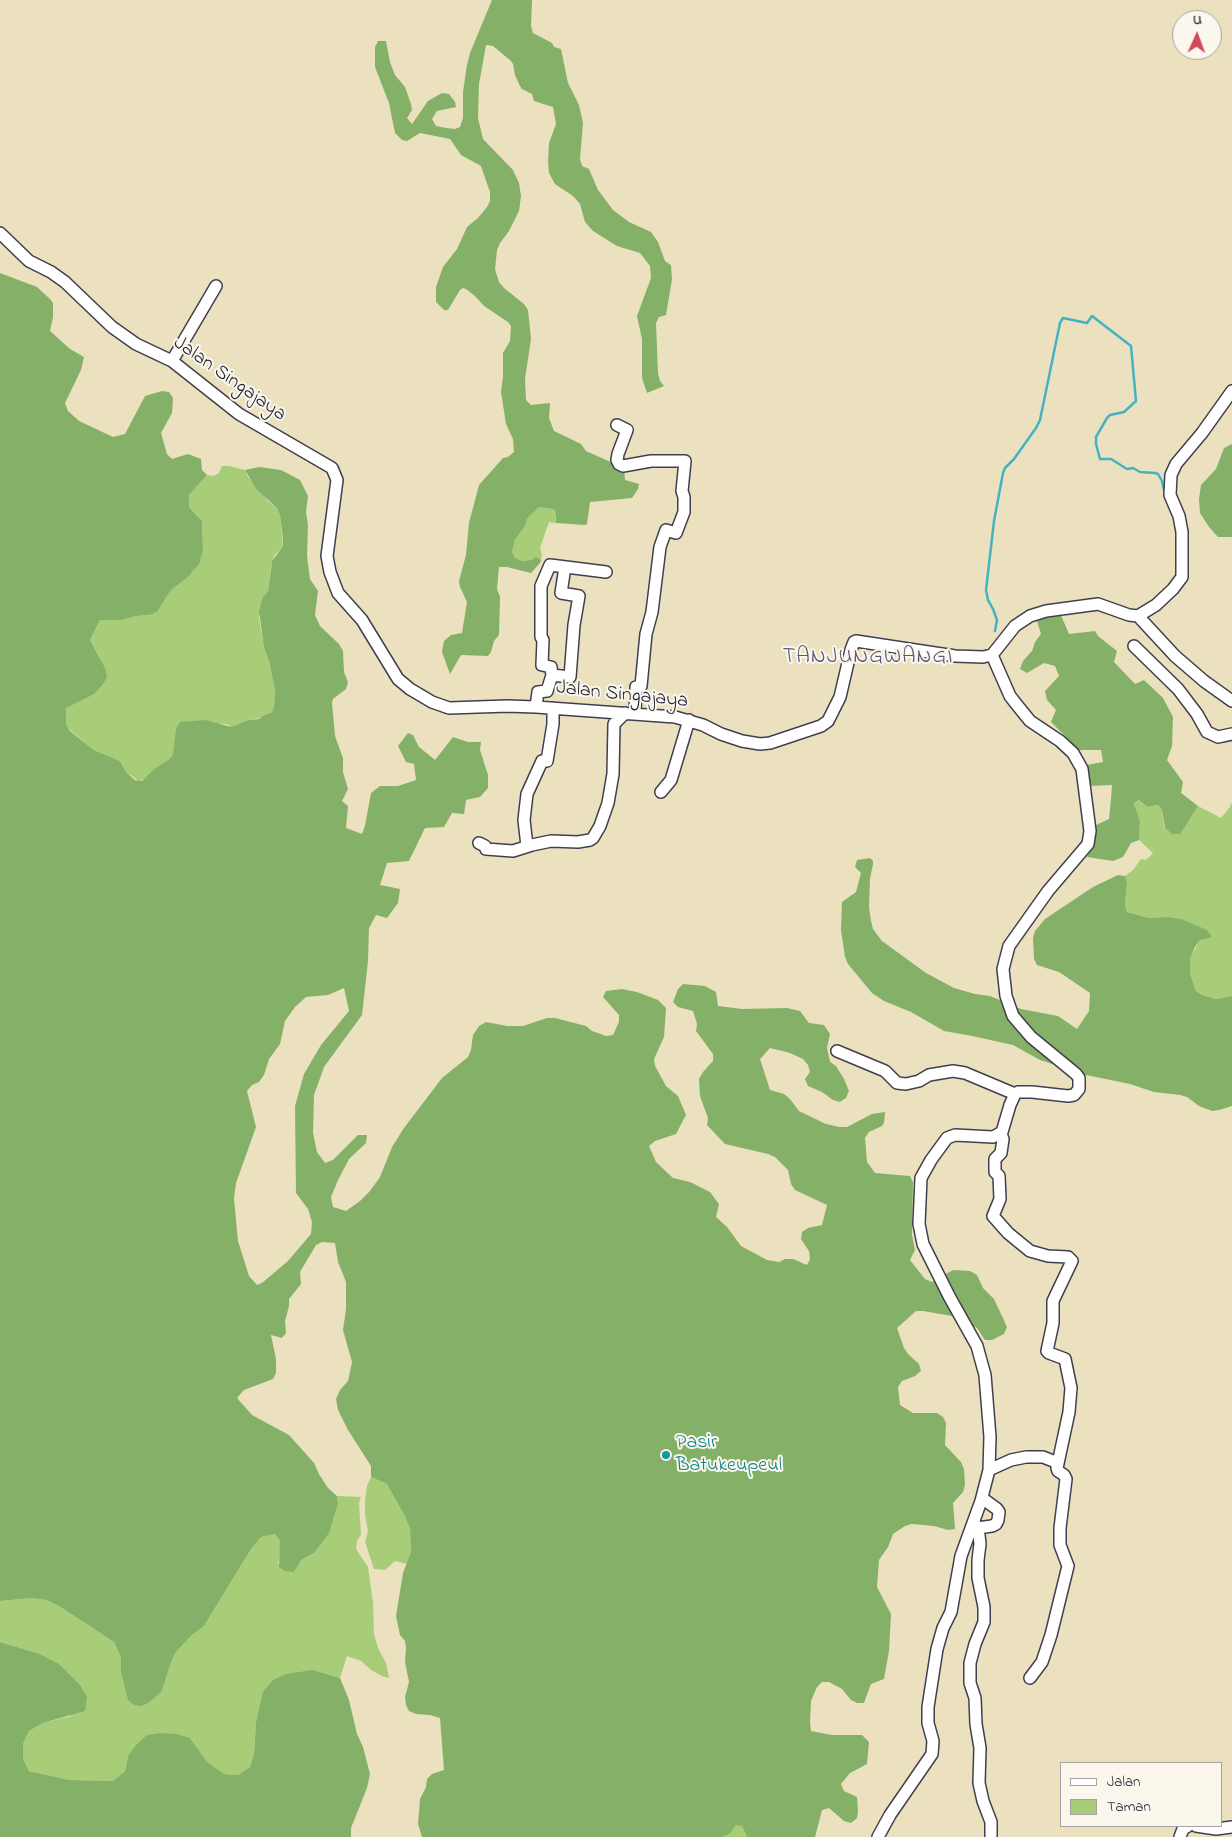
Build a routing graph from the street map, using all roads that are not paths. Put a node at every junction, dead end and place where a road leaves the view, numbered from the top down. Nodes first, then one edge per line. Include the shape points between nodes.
1 (0, 233) edge
2 (216, 286) dead end
3 (172, 361) junction
4 (1232, 391) edge
5 (617, 425) dead end
6 (565, 567) junction
7 (606, 572) dead end
8 (1138, 616) junction
9 (1134, 646) dead end
10 (992, 655) junction
11 (552, 675) junction
12 (1232, 701) edge
13 (536, 706) junction
14 (553, 708) junction
15 (630, 713) junction
16 (689, 720) junction
17 (1232, 734) edge
18 (661, 792) dead end
19 (479, 843) dead end
20 (527, 846) junction
21 (837, 1051) dead end
22 (1015, 1094) junction
23 (1001, 1134) junction
24 (1058, 1463) junction
25 (989, 1470) junction
26 (982, 1498) junction
27 (976, 1524) junction
28 (1030, 1678) dead end
29 (1203, 1827) edge
30 (1232, 1828) edge
31 (878, 1837) edge
32 (991, 1837) edge

1 - 3 street, Jalan Singajaya via 29,261 65,282 112,327 136,344
2 - 3 street
3 - 13 street, Jalan Singajaya via 239,414 332,468 337,480 328,556 330,572 338,593 362,620 398,679 410,689 450,707
4 - 8 street via 1176,464 1171,476 1170,495 1182,532 1182,576 1156,605
5 - 15 street via 627,430 618,454 620,464 685,461 684,512 676,533 666,530 660,547 641,686 636,686
6 - 7 street
6 - 11 street via 550,565 541,586 542,665 551,667
6 - 11 street via 560,593 579,596 570,677
8 - 10 street via 1098,604 1046,611 1015,626
8 - 12 street via 1175,656
9 - 17 street via 1178,689 1207,732 1218,737
10 - 16 street, Jalan Singajaya via 962,657 856,641 840,696 828,721 821,726 760,744 720,734
10 - 22 street via 1017,705 1030,721 1073,753 1082,769 1090,831 1088,844 1048,892 1010,946 1003,969 1006,996 1013,1016 1031,1038 1076,1074 1079,1089 1068,1096 1032,1092
11 - 13 street via 547,691 538,692
13 - 14 street, Jalan Singajaya
14 - 15 street, Jalan Singajaya
14 - 20 street via 547,761 542,761 527,794 524,820
15 - 16 street, Jalan Singajaya
15 - 20 street via 614,724 613,774 600,826 593,838 585,842 551,841
16 - 18 street via 671,780
19 - 20 street via 487,849 513,850
21 - 22 street via 885,1071 897,1082 906,1084 929,1075 953,1071
22 - 23 street
23 - 24 street via 1001,1153 995,1159 1000,1199 993,1216 1030,1251 1065,1256 1072,1261 1053,1301 1053,1323 1047,1351 1065,1359 1071,1388
23 - 25 street via 947,1138 921,1178 918,1224 923,1244 977,1346 985,1375
24 - 25 street via 1043,1457 1026,1457
24 - 28 street via 1058,1471 1066,1479 1060,1545 1068,1566 1052,1635 1042,1662
25 - 26 street
26 - 27 street
26 - 27 street via 997,1509 998,1520 992,1526
27 - 31 street via 960,1556 951,1612 937,1649 928,1706 932,1754
27 - 32 street via 984,1622 970,1663 970,1683 975,1698 980,1748 979,1783 991,1822
29 - 30 street

